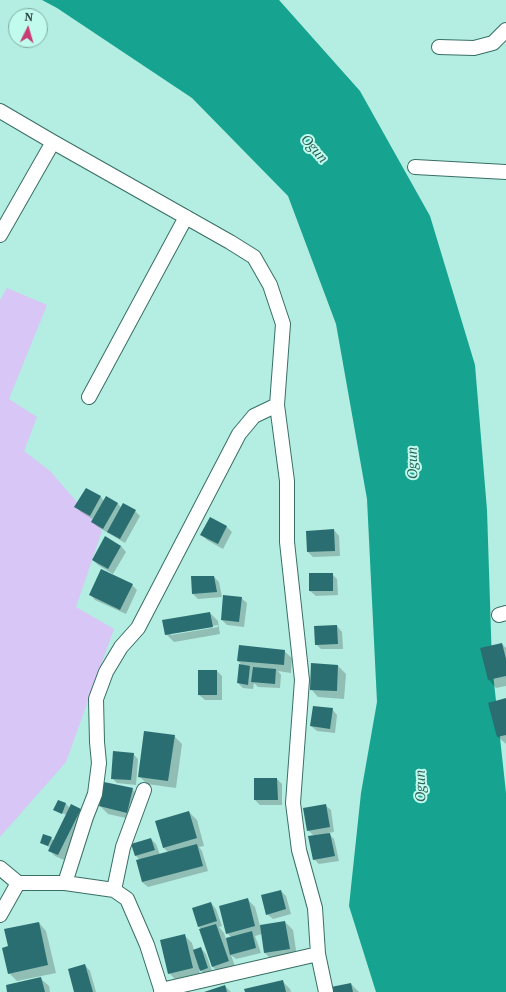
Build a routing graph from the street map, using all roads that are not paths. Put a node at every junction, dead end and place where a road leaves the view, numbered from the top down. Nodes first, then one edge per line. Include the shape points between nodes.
1 (506, 30) edge
2 (440, 47) dead end
3 (0, 111) edge
4 (53, 142) junction
5 (415, 167) dead end
6 (506, 172) edge
7 (186, 218) junction
8 (0, 235) edge
9 (89, 397) dead end
10 (277, 405) junction
11 (144, 790) dead end
12 (0, 868) edge
13 (18, 883) junction
14 (65, 883) junction
15 (114, 890) junction
16 (0, 914) edge
17 (318, 954) junction
18 (162, 991) edge
19 (326, 992) edge

1 - 2 street via 493,43 487,45 474,48
3 - 4 street
4 - 7 street
4 - 8 street
5 - 6 street
7 - 9 street
7 - 10 street via 254,257 270,285 283,324
10 - 14 street via 254,416 239,434 138,628 106,672 96,699 99,763 95,794
10 - 17 street via 287,482 287,542 302,680 293,803 299,850 315,908
11 - 15 street via 123,847
12 - 13 street
13 - 14 street
13 - 16 street
14 - 15 street
15 - 18 street via 127,899 147,945
17 - 18 street
17 - 19 street

